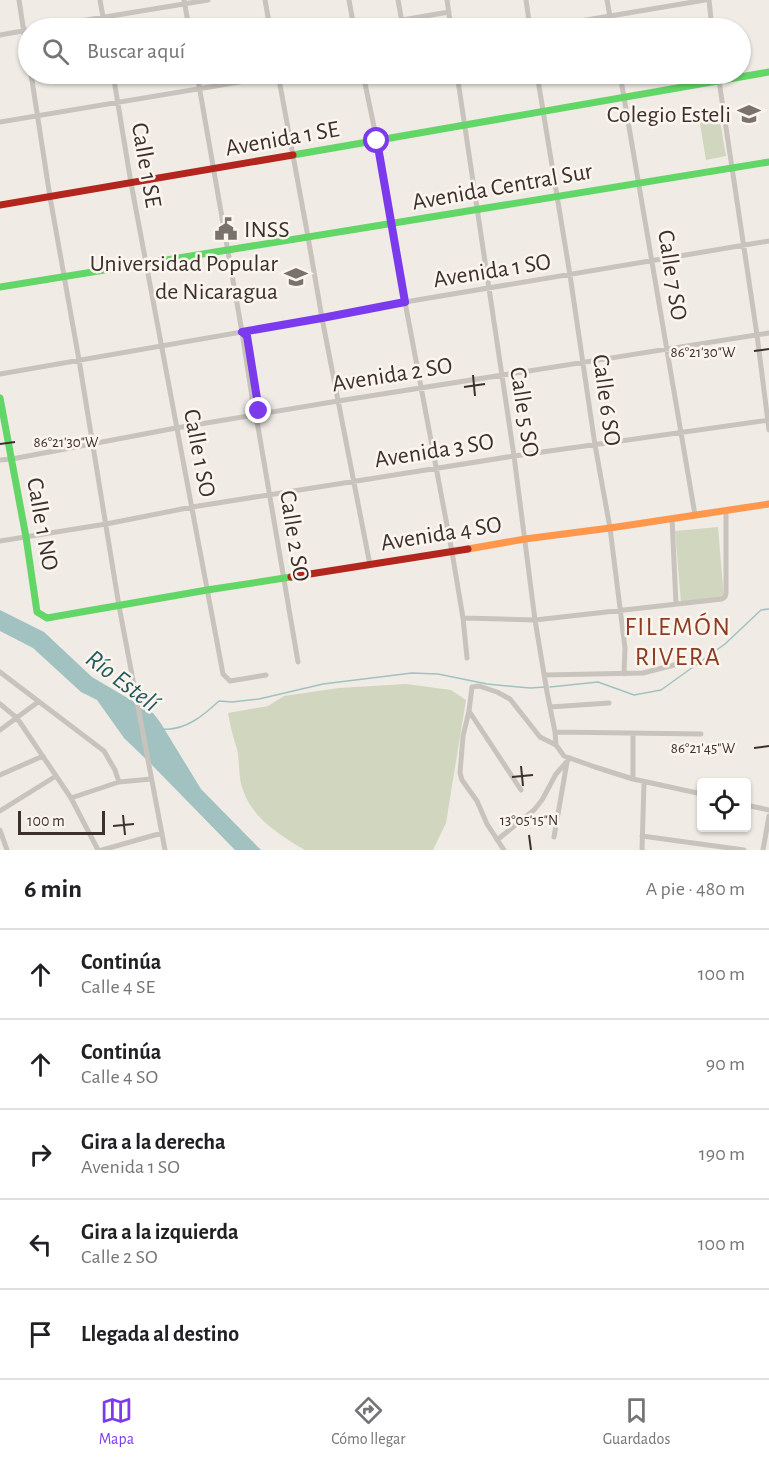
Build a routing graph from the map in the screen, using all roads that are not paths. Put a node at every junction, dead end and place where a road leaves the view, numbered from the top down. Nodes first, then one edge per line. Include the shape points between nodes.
1 (19, 0) edge
2 (100, 0) edge
3 (208, 0) edge
4 (265, 0) edge
5 (349, 0) edge
6 (398, 0) edge
7 (447, 0) edge
8 (526, 0) edge
9 (607, 0) edge
10 (707, 0) edge
11 (184, 2) edge
12 (449, 12) junction
13 (103, 17) junction
14 (610, 17) junction
15 (23, 18) edge
16 (97, 18) edge
17 (187, 18) edge
18 (268, 18) edge
19 (352, 18) edge
20 (402, 18) edge
21 (414, 18) edge
22 (450, 18) edge
23 (529, 18) edge
24 (604, 18) edge
25 (710, 18) edge
26 (18, 32) edge
27 (0, 35) edge
28 (769, 72) edge
29 (751, 74) edge
30 (33, 84) edge
31 (115, 84) edge
32 (198, 84) edge
33 (226, 84) edge
34 (281, 84) edge
35 (365, 84) edge
36 (458, 84) edge
37 (539, 84) edge
38 (622, 84) edge
39 (687, 84) edge
40 (719, 84) edge
41 (199, 89) junction
42 (624, 98) junction
43 (118, 102) junction
44 (544, 111) junction
45 (38, 116) junction
46 (0, 122) edge
47 (463, 125) junction
48 (377, 141) junction
49 (293, 155) junction
50 (769, 162) edge
51 (214, 169) junction
52 (732, 169) junction
53 (131, 183) junction
54 (639, 183) junction
55 (557, 196) junction
56 (50, 197) junction
57 (0, 206) edge
58 (477, 210) junction
59 (392, 224) junction
60 (308, 237) junction
61 (769, 240) edge
62 (744, 245) junction
63 (228, 250) junction
64 (652, 260) junction
65 (146, 263) junction
66 (570, 275) junction
67 (63, 278) junction
68 (0, 287) edge
69 (488, 288) junction
70 (405, 302) junction
71 (322, 318) junction
72 (242, 332) junction
73 (769, 333) edge
74 (757, 335) junction
75 (162, 345) junction
76 (667, 349) junction
77 (79, 360) junction
78 (583, 362) junction
79 (0, 374) edge
80 (501, 375) junction
81 (421, 387) junction
82 (0, 398) edge
83 (338, 401) junction
84 (256, 415) junction
85 (768, 420) edge
86 (176, 428) junction
87 (769, 430) edge
88 (681, 433) junction
89 (93, 443) junction
90 (595, 445) junction
91 (514, 456) junction
92 (12, 459) junction
93 (0, 460) edge
94 (436, 468) junction
95 (353, 482) junction
96 (270, 495) junction
97 (769, 504) edge
98 (192, 507) junction
99 (726, 511) junction
100 (695, 515) junction
101 (672, 519) junction
102 (106, 524) junction
103 (610, 528) junction
104 (26, 537) junction
105 (525, 539) junction
106 (0, 541) edge
107 (452, 552) junction
108 (369, 565) junction
109 (283, 577) junction
110 (207, 590) junction
111 (676, 604) junction
112 (119, 606) junction
113 (621, 610) junction
114 (47, 618) joint
115 (463, 618) junction
116 (535, 620) junction
117 (467, 658) dead end
118 (297, 663) dead end
119 (678, 664) dead end
120 (0, 672) edge
121 (624, 674) junction
122 (266, 675) dead end
123 (544, 675) junction
124 (38, 702) junction
125 (0, 704) edge
126 (609, 704) dead end
127 (550, 707) junction
128 (469, 711) junction
129 (17, 718) junction
130 (0, 730) edge
131 (555, 732) junction
132 (633, 734) junction
133 (701, 734) dead end
134 (556, 745) junction
135 (43, 756) junction
136 (568, 759) junction
137 (0, 776) edge
138 (56, 776) junction
139 (151, 778) junction
140 (633, 779) junction
141 (119, 782) junction
142 (644, 782) junction
143 (521, 790) dead end
144 (697, 794) edge
145 (71, 798) junction
146 (751, 806) edge
147 (769, 810) edge
148 (0, 811) edge
149 (769, 816) edge
150 (0, 830) edge
151 (162, 833) junction
152 (642, 836) junction
153 (554, 837) dead end
154 (497, 840) junction
155 (697, 847) edge
156 (7, 850) edge
157 (100, 850) edge
158 (165, 850) edge
159 (504, 850) edge
160 (642, 850) edge
161 (744, 850) edge
162 (763, 850) edge

1 - 15 street
2 - 13 street
3 - 11 street
4 - 18 street
5 - 19 street
6 - 20 street
7 - 12 street
8 - 23 street
9 - 14 street
10 - 14 street
10 - 25 street
11 - 13 street
11 - 17 street
12 - 21 street
12 - 22 street
13 - 16 street
14 - 24 street
26 - 27 street
28 - 29 street, Avenida 1 SE
30 - 45 street
31 - 43 street, Calle 1 SE
32 - 41 street, Calle 2 SO
33 - 41 street
34 - 49 street
35 - 48 street
36 - 47 street, Calle 5 SO
37 - 44 street, Calle 6 SO
38 - 42 street, Calle 7 SO
39 - 42 street, Avenida 1 SE
40 - 52 street
41 - 43 street
41 - 51 street, Calle 2 SO
42 - 44 street, Avenida 1 SE
42 - 54 street, Calle 7 SO
43 - 45 street
43 - 53 street, Calle 1 SE
44 - 47 street, Avenida 1 SE
44 - 55 street, Calle 6 SO
45 - 46 street
45 - 56 street
47 - 48 street, Avenida 1 SE
47 - 58 street, Calle 5 SO
48 - 49 street, Avenida 1 SE
48 - 59 street
49 - 51 street, Avenida 1 SE
49 - 60 street
50 - 52 street, Avenida Central Sur
51 - 53 street, Avenida 1 SE
51 - 63 street, Calle 2 SO
52 - 54 street, Avenida Central Sur
52 - 62 street
53 - 56 street, Avenida 1 SE
53 - 65 street, Calle 1 SE
54 - 55 street, Avenida Central Sur
54 - 64 street, Calle 7 SO
55 - 58 street, Avenida Central Sur
55 - 66 street, Calle 6 SO
56 - 57 street, Avenida 1 SE
56 - 67 street
58 - 59 street, Avenida Central Sur
58 - 69 street, Calle 5 SO
59 - 60 street, Avenida Central Sur
59 - 70 street
60 - 63 street, Avenida Central Sur
60 - 71 street
61 - 62 street, Avenida 1 SO
62 - 64 street, Avenida 1 SO
62 - 74 street
63 - 65 street, Avenida Central Sur
63 - 72 street, Calle 2 SO
64 - 66 street, Avenida 1 SO
64 - 76 street, Calle 7 SO
65 - 67 street, Avenida Central Sur
65 - 75 street, Calle 1 SO
66 - 69 street, Avenida 1 SO
66 - 78 street, Calle 6 SO
67 - 68 street, Avenida Central Sur
67 - 77 street
69 - 70 street, Avenida 1 SO
69 - 80 street, Calle 5 SO
70 - 71 street, Avenida 1 SO
70 - 81 street
71 - 72 street, Avenida 1 SO
71 - 83 street
72 - 75 street, Avenida 1 SO
72 - 84 street, Calle 2 SO
73 - 74 street, Avenida 2 SO
74 - 76 street, Avenida 2 SO
74 - 85 street
75 - 77 street, Avenida 1 SO
75 - 86 street, Calle 1 SO
76 - 78 street, Avenida 2 SO
76 - 88 street, Calle 7 SO
77 - 79 street, Avenida 1 SO
77 - 89 street
78 - 80 street, Avenida 2 SO
78 - 90 street, Calle 6 SO
80 - 81 street, Avenida 2 SO
80 - 91 street, Calle 5 SO
81 - 83 street, Avenida 2 SO
81 - 94 street
82 - 92 street, Calle 1 NO
83 - 84 street, Avenida 2 SO
83 - 95 street
84 - 86 street, Avenida 2 SO
84 - 96 street, Calle 2 SO
85 - 87 street
85 - 88 street, Avenida 3 SO
86 - 89 street, Avenida 2 SO
86 - 98 street, Calle 1 SO
88 - 90 street, Avenida 3 SO
88 - 100 street, Calle 7 SO
89 - 92 street, Avenida 2 SO
89 - 102 street
90 - 91 street, Avenida 3 SO
90 - 103 street, Calle 6 SO
91 - 94 street, Avenida 3 SO
91 - 105 street, Calle 5 SO
92 - 93 street, Avenida 2 SO
92 - 104 street, Calle 1 NO
94 - 95 street, Avenida 3 SO
94 - 107 street
95 - 96 street, Avenida 3 SO
95 - 108 street
96 - 98 street, Avenida 3 SO
96 - 109 street, Calle 2 SO
97 - 99 street, Avenida 4 SO
98 - 102 street, Avenida 3 SO
98 - 110 street, Calle 1 SO
99 - 100 street, Avenida 4 SO
99 - 111 street via 725,597
100 - 101 street, Avenida 4 SO
101 - 103 street, Avenida 4 SO
101 - 111 street
102 - 104 street, Avenida 3 SO
102 - 112 street
103 - 105 street, Avenida 4 SO
103 - 113 street, Calle 6 SO
104 - 106 street, Avenida 3 SO
104 - 114 street, Calle 1 NO via 37,612
105 - 107 street, Avenida 4 SO
105 - 116 street, Calle 5 SO
107 - 108 street, Avenida 4 SO
107 - 115 street
108 - 109 street, Avenida 4 SO
109 - 110 street, Avenida 4 SO
109 - 118 street, Calle 2 SO
110 - 112 street, Avenida 4 SO
110 - 122 street, Calle 1 SO via 223,674 230,681
111 - 113 street
112 - 114 street, Avenida 4 SO
112 - 139 street
113 - 116 street
113 - 121 street, Calle 6 SO
115 - 116 street
115 - 117 street
116 - 123 street, Calle 5 SO
119 - 121 street
120 - 124 street
121 - 123 street
123 - 127 street, Calle 5 SO
124 - 129 street
124 - 141 street via 104,751
125 - 129 street
126 - 127 street
127 - 131 street, Calle 5 SO
128 - 134 street via 472,687 497,692 510,699 540,737
128 - 143 street
128 - 154 street via 460,773
129 - 130 street
129 - 135 street
131 - 132 street
131 - 134 street, Calle 5 SO
132 - 133 street
132 - 140 street
134 - 136 street
135 - 137 street
135 - 138 street
136 - 140 street
136 - 153 street
136 - 154 street via 534,810
138 - 145 street
138 - 148 street
139 - 141 street
139 - 151 street
140 - 142 street
141 - 145 street
142 - 144 street
142 - 152 street
145 - 157 street
146 - 147 street
149 - 162 street
150 - 156 street
151 - 157 street
151 - 158 street
152 - 155 street
152 - 160 street
154 - 159 street
155 - 161 street

